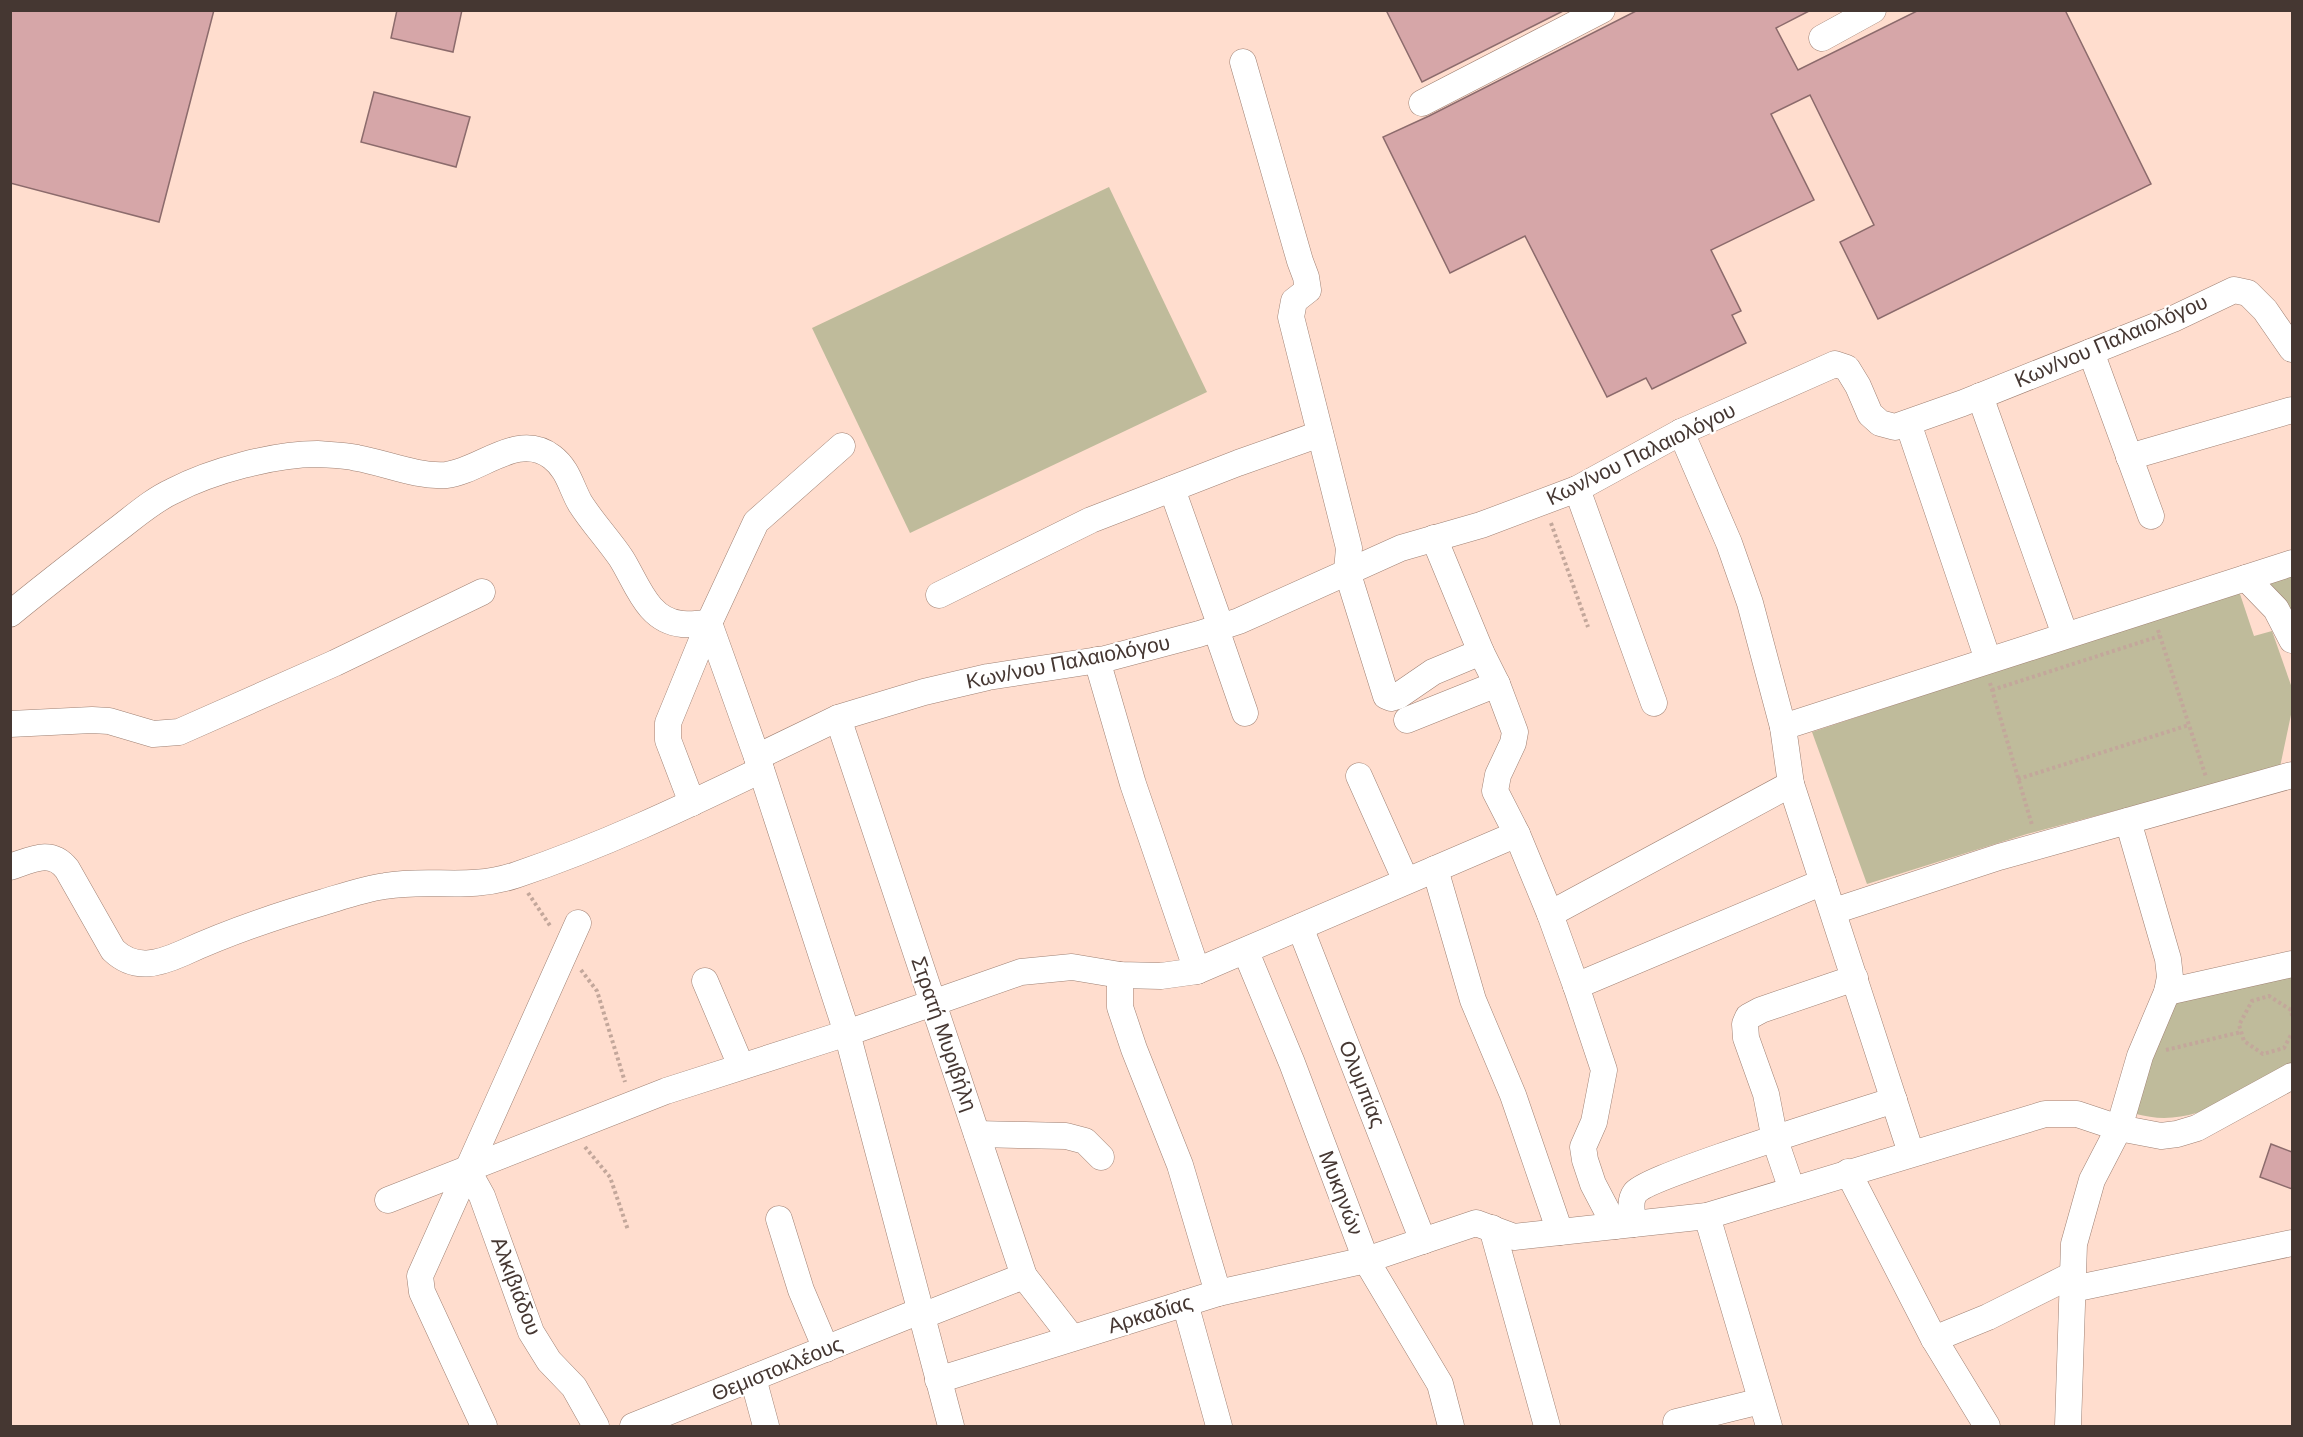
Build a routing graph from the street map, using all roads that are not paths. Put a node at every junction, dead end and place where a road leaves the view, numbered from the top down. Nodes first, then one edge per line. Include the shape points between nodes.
1 (1602, 10) edge
2 (1873, 10) edge
3 (1822, 38) dead end
4 (1243, 62) dead end
5 (1422, 103) dead end
6 (2292, 349) edge
7 (2091, 352) junction
8 (1980, 396) junction
9 (2292, 410) edge
10 (1908, 423) junction
11 (1681, 432) junction
12 (1320, 434) junction
13 (842, 446) dead end
14 (2129, 457) junction
15 (1172, 489) junction
16 (1577, 489) junction
17 (2151, 516) dead end
18 (1434, 538) junction
19 (2292, 563) edge
20 (1347, 571) junction
21 (2246, 578) junction
22 (482, 592) dead end
23 (939, 595) dead end
24 (10, 614) edge
25 (709, 623) junction
26 (1218, 628) junction
27 (2065, 635) junction
28 (2292, 640) edge
29 (1481, 652) junction
30 (1097, 660) junction
31 (1986, 661) junction
32 (1497, 684) junction
33 (1654, 703) dead end
34 (1245, 714) dead end
35 (838, 718) junction
36 (1407, 720) dead end
37 (10, 724) edge
38 (1783, 727) junction
39 (759, 763) junction
40 (2292, 775) edge
41 (1359, 776) dead end
42 (1791, 784) junction
43 (692, 803) junction
44 (2128, 821) junction
45 (1517, 834) junction
46 (10, 867) edge
47 (1435, 869) junction
48 (1407, 881) junction
49 (1823, 882) junction
50 (1833, 910) junction
51 (1550, 914) junction
52 (578, 923) dead end
53 (1300, 927) junction
54 (1246, 952) junction
55 (2292, 964) edge
56 (1197, 971) junction
57 (1120, 975) junction
58 (1855, 978) junction
59 (705, 981) dead end
60 (1576, 986) junction
61 (2167, 992) junction
62 (933, 1002) junction
63 (848, 1033) junction
64 (741, 1066) junction
65 (2292, 1076) edge
66 (1894, 1100) junction
67 (2119, 1128) junction
68 (977, 1134) junction
69 (1775, 1140) junction
70 (1911, 1153) junction
71 (1101, 1157) dead end
72 (467, 1169) junction
73 (1848, 1172) junction
74 (1792, 1190) junction
75 (388, 1200) dead end
76 (1707, 1216) junction
77 (779, 1219) dead end
78 (1624, 1225) junction
79 (1492, 1228) junction
80 (1560, 1232) junction
81 (1424, 1240) junction
82 (2292, 1243) edge
83 (1366, 1260) junction
84 (1024, 1276) junction
85 (2072, 1282) junction
86 (1218, 1293) junction
87 (1185, 1304) junction
88 (921, 1314) junction
89 (1072, 1338) junction
90 (1934, 1339) junction
91 (826, 1349) junction
92 (753, 1378) junction
93 (938, 1380) junction
94 (1761, 1401) junction
95 (680, 1418) edge
96 (1676, 1422) dead end
97 (484, 1426) edge
98 (596, 1426) edge
99 (633, 1426) edge
100 (766, 1426) edge
101 (951, 1426) edge
102 (1219, 1426) edge
103 (1451, 1426) edge
104 (1547, 1426) edge
105 (1769, 1426) edge
106 (1987, 1426) edge
107 (2068, 1426) edge

1 - 5 street
2 - 3 street
4 - 12 street via 1306,277 1308,290 1294,302 1292,317
6 - 7 street, Κων/νου Παλαιολόγου via 2265,310 2248,293 2234,290
7 - 8 street, Κων/νου Παλαιολόγου
7 - 14 street
8 - 10 street, Κων/νου Παλαιολόγου
8 - 27 street
9 - 14 street
10 - 11 street, Κων/νου Παλαιολόγου via 1895,427 1880,423 1870,414 1847,368 1835,364
10 - 31 street
11 - 16 street, Κων/νου Παλαιολόγου
11 - 38 street via 1725,533 1750,603
12 - 15 street
12 - 20 street via 1349,548
13 - 25 street via 756,522
14 - 17 street
15 - 23 street via 1091,520
15 - 26 street
16 - 18 street, Κων/νου Παλαιολόγου
16 - 33 street
18 - 20 street, Κων/νου Παλαιολόγου
18 - 29 street
19 - 21 street
20 - 26 street, Κων/νου Παλαιολόγου
20 - 29 street via 1386,696 1398,696 1433,672
21 - 27 street
21 - 28 street via 2276,609
22 - 37 street via 325,668 179,732 153,734 92,720
24 - 25 street via 151,504 192,482 262,461 314,454 357,458 423,474 448,474 502,453 534,449 550,455 565,470 580,503 649,606 672,622
25 - 39 street
25 - 43 street via 668,723 668,740
26 - 30 street, Κων/νου Παλαιολόγου
26 - 34 street
27 - 31 street
29 - 32 street
30 - 35 street, Κων/νου Παλαιολόγου via 949,685
30 - 56 street via 1133,784
31 - 38 street
32 - 36 street
32 - 45 street via 1515,732 1495,791
35 - 39 street, Κων/νου Παλαιολόγου
35 - 62 street, Στρατή Μυριβήλη
38 - 42 street
39 - 43 street, Κων/νου Παλαιολόγου
39 - 63 street
40 - 44 street
41 - 48 street
42 - 49 street
42 - 51 street
43 - 46 street, Κων/νου Παλαιολόγου via 632,832 517,875 473,885 371,889 260,921 165,961 145,965 122,958 107,944 61,863 39,857
44 - 50 street
44 - 61 street via 2168,959
45 - 47 street
45 - 51 street
47 - 48 street
47 - 80 street via 1473,1000 1517,1106
48 - 53 street
49 - 50 street
49 - 60 street
50 - 58 street
51 - 60 street
52 - 72 street
53 - 54 street
53 - 81 street, Ολυμπίας
54 - 56 street
54 - 83 street, Μυκηνών
55 - 61 street
56 - 57 street via 1161,976
57 - 62 street via 1072,968 1021,972
57 - 86 street via 1120,1007 1180,1165
58 - 66 street
58 - 69 street via 1748,1017 1746,1038 1766,1094
59 - 64 street
60 - 78 street via 1604,1070 1594,1122 1583,1147 1584,1161 1593,1184
61 - 67 street via 2140,1056
62 - 63 street
62 - 68 street, Στρατή Μυριβήλη
63 - 64 street
63 - 88 street
64 - 72 street via 631,1104
65 - 67 street, Αρκαδίας via 2197,1128 2161,1136
66 - 69 street
66 - 70 street
67 - 70 street, Αρκαδίας via 2077,1114 2045,1114
67 - 85 street via 2092,1180 2074,1244
68 - 71 street via 1066,1136 1085,1141
68 - 84 street, Στρατή Μυριβήλη
69 - 74 street
69 - 78 street via 1644,1185 1635,1193
70 - 73 street, Αρκαδίας
72 - 75 street
72 - 97 street via 420,1280
72 - 98 street, Αλκιβιάδου via 482,1196 531,1332 549,1361 574,1387
73 - 74 street, Αρκαδίας
73 - 90 street
74 - 76 street, Αρκαδίας
76 - 78 street, Αρκαδίας
76 - 94 street
77 - 91 street via 801,1290
78 - 80 street, Αρκαδίας
79 - 80 street, Αρκαδίας via 1514,1237
79 - 81 street, Αρκαδίας via 1476,1223
79 - 104 street
81 - 83 street, Αρκαδίας
82 - 85 street
83 - 86 street, Αρκαδίας
83 - 103 street, Μυκηνών via 1440,1384
84 - 88 street, Θεμιστοκλέους
84 - 89 street, Στρατή Μυριβήλη
85 - 90 street
85 - 107 street
86 - 87 street, Αρκαδίας
87 - 89 street, Αρκαδίας
87 - 102 street
88 - 91 street, Θεμιστοκλέους
88 - 93 street
89 - 93 street, Αρκαδίας
90 - 106 street
91 - 92 street, Θεμιστοκλέους
92 - 95 street, Θεμιστοκλέους
92 - 100 street
93 - 101 street
94 - 96 street
94 - 105 street
95 - 99 street, Θεμιστοκλέους

